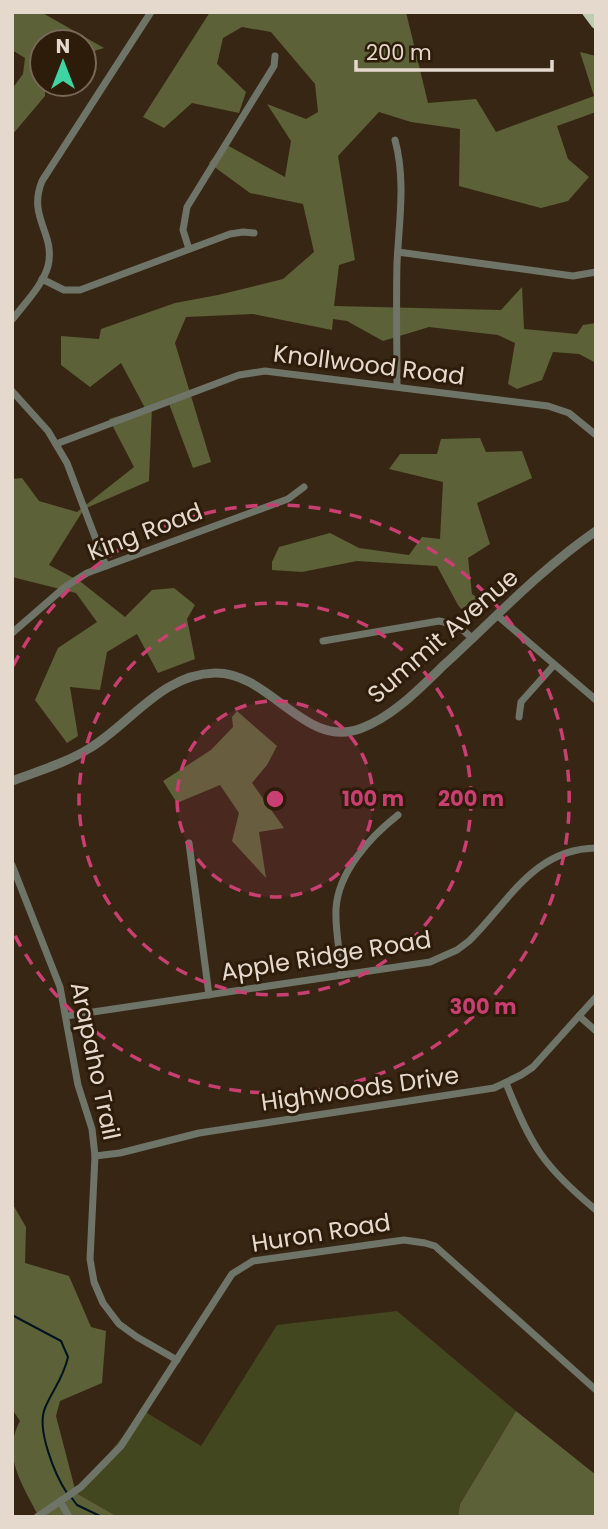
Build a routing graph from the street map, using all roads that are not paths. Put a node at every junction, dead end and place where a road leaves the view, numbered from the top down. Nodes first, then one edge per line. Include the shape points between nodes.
1 (151, 12) edge
2 (587, 12) edge
3 (596, 24) edge
4 (275, 56) dead end
5 (395, 140) dead end
6 (254, 233) dead end
7 (189, 248) junction
8 (398, 251) junction
9 (596, 272) edge
10 (42, 279) junction
11 (12, 320) edge
12 (397, 386) junction
13 (12, 391) edge
14 (596, 435) edge
15 (56, 444) junction
16 (304, 487) dead end
17 (596, 531) edge
18 (106, 566) junction
19 (498, 616) junction
20 (12, 633) edge
21 (473, 639) junction
22 (323, 641) dead end
23 (554, 666) junction
24 (596, 701) edge
25 (519, 717) dead end
26 (12, 781) edge
27 (398, 815) dead end
28 (189, 843) dead end
29 (596, 848) edge
30 (12, 865) edge
31 (342, 975) junction
32 (209, 995) junction
33 (596, 997) edge
34 (66, 1016) junction
35 (579, 1016) junction
36 (596, 1031) edge
37 (506, 1083) junction
38 (96, 1156) junction
39 (596, 1210) edge
40 (177, 1360) junction
41 (596, 1390) edge
42 (60, 1501) junction
43 (37, 1517) edge
44 (69, 1517) edge

1 - 10 street via 42,181 37,209 49,254
2 - 3 highway
4 - 7 street via 274,66 187,207 183,230
5 - 8 street via 402,187
6 - 7 street via 230,234
7 - 10 street via 80,290 64,290
8 - 9 street via 573,276
8 - 12 street
10 - 11 street
12 - 14 street, Knollwood Road via 548,406 578,419
12 - 15 street, Knollwood Road via 252,372
13 - 15 street
15 - 18 street
16 - 18 street, King Road via 288,499
17 - 19 street, Summit Avenue
18 - 20 street, King Road via 65,587
19 - 21 street, Summit Avenue
19 - 23 street
21 - 22 street via 457,625 439,621
21 - 26 street, Summit Avenue via 415,693 358,730 319,729 242,678 200,674 167,688 91,748
23 - 24 street
23 - 25 street via 522,702
27 - 31 street via 374,837 342,884 336,918
28 - 32 street
29 - 31 street, Apple Ridge Road via 571,850 539,866 469,940 443,957
30 - 34 street, Arapaho Trail via 53,966
31 - 32 street, Apple Ridge Road
32 - 34 street, Apple Ridge Road
33 - 35 street, Highwoods Drive
34 - 38 street, Arapaho Trail
35 - 36 street
35 - 37 street, Highwoods Drive via 538,1062
37 - 38 street, Highwoods Drive via 199,1133
37 - 39 street via 540,1155
38 - 40 street, Arapaho Trail via 90,1259 98,1293 110,1314 129,1332
40 - 41 street, Huron Road via 232,1274 245,1264 414,1240 435,1246
40 - 42 street, Huron Road via 121,1446 96,1474
42 - 43 street, Huron Road
42 - 44 street

